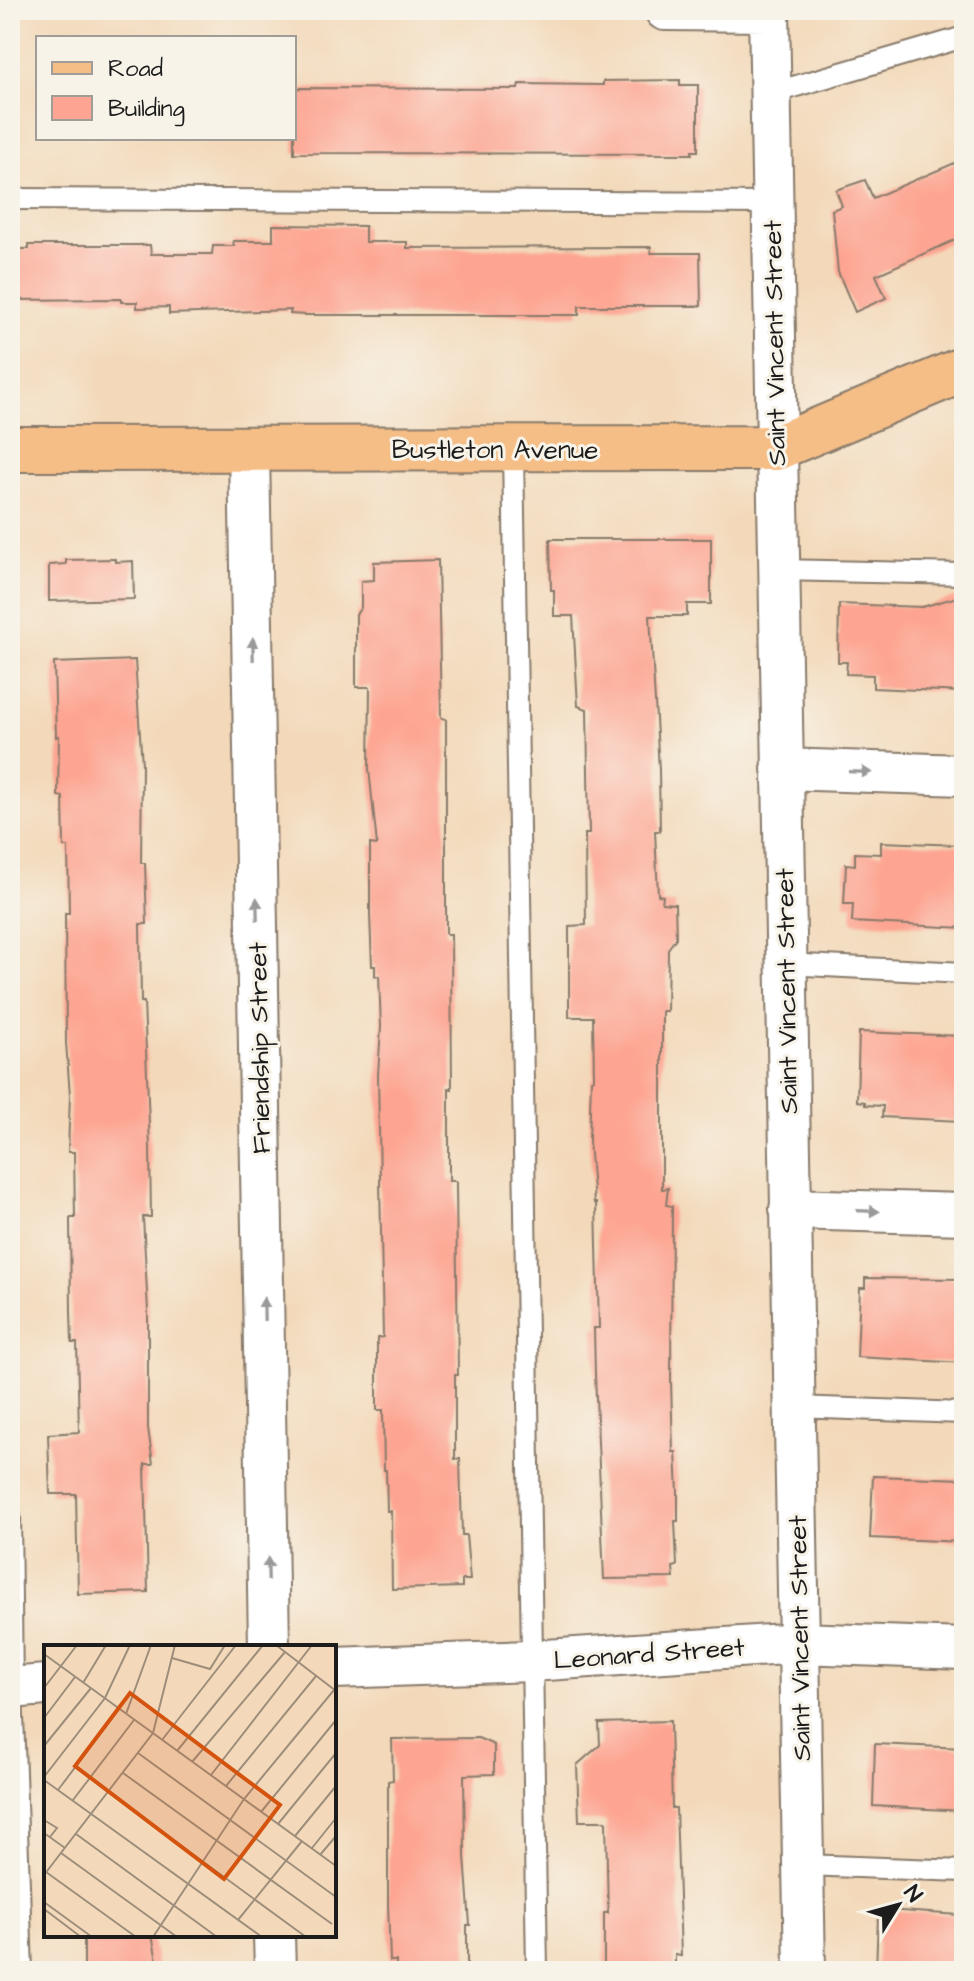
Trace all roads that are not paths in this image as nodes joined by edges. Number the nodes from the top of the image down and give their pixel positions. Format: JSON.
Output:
{"nodes":[{"id":1,"x":665,"y":10,"type":"edge"},
{"id":2,"x":769,"y":10,"type":"edge"},
{"id":3,"x":964,"y":37,"type":"edge"},
{"id":4,"x":769,"y":94,"type":"junction"},
{"id":5,"x":10,"y":199,"type":"edge"},
{"id":6,"x":771,"y":203,"type":"junction"},
{"id":7,"x":964,"y":369,"type":"edge"},
{"id":8,"x":249,"y":448,"type":"junction"},
{"id":9,"x":776,"y":448,"type":"junction"},
{"id":10,"x":10,"y":449,"type":"edge"},
{"id":11,"x":513,"y":450,"type":"junction"},
{"id":12,"x":778,"y":570,"type":"junction"},
{"id":13,"x":964,"y":574,"type":"edge"},
{"id":14,"x":782,"y":769,"type":"junction"},
{"id":15,"x":964,"y":775,"type":"edge"},
{"id":16,"x":785,"y":964,"type":"junction"},
{"id":17,"x":964,"y":973,"type":"edge"},
{"id":18,"x":790,"y":1209,"type":"junction"},
{"id":19,"x":964,"y":1214,"type":"edge"},
{"id":20,"x":794,"y":1407,"type":"junction"},
{"id":21,"x":964,"y":1413,"type":"edge"},
{"id":22,"x":10,"y":1515,"type":"edge"},
{"id":23,"x":800,"y":1643,"type":"junction"},
{"id":24,"x":269,"y":1645,"type":"edge"},
{"id":25,"x":964,"y":1649,"type":"edge"},
{"id":26,"x":531,"y":1661,"type":"junction"},
{"id":27,"x":336,"y":1668,"type":"edge"},
{"id":28,"x":23,"y":1687,"type":"edge"},
{"id":29,"x":804,"y":1865,"type":"junction"},
{"id":30,"x":964,"y":1871,"type":"edge"},
{"id":31,"x":274,"y":1937,"type":"edge"},
{"id":32,"x":22,"y":1971,"type":"edge"},
{"id":33,"x":275,"y":1971,"type":"edge"},
{"id":34,"x":537,"y":1971,"type":"edge"},
{"id":35,"x":805,"y":1971,"type":"edge"}],
"edges":[{"from":1,"to":2,"type":"street"},
{"from":2,"to":4,"type":"street","name":"Saint Vincent Street"},
{"from":3,"to":4,"type":"lane"},
{"from":4,"to":6,"type":"street","name":"Saint Vincent Street"},
{"from":5,"to":6,"type":"lane"},
{"from":6,"to":9,"type":"street","name":"Saint Vincent Street"},
{"from":7,"to":9,"type":"main road","name":"Bustleton Avenue"},
{"from":8,"to":10,"type":"main road","name":"Bustleton Avenue"},
{"from":8,"to":11,"type":"main road","name":"Bustleton Avenue"},
{"from":24,"to":8,"type":"street","name":"Friendship Street","one_way":true},
{"from":9,"to":11,"type":"main road","name":"Bustleton Avenue"},
{"from":9,"to":12,"type":"street","name":"Saint Vincent Street"},
{"from":11,"to":26,"type":"lane"},
{"from":12,"to":13,"type":"lane"},
{"from":12,"to":14,"type":"street","name":"Saint Vincent Street"},
{"from":14,"to":15,"type":"street","one_way":true},
{"from":14,"to":16,"type":"street","name":"Saint Vincent Street"},
{"from":16,"to":17,"type":"lane"},
{"from":16,"to":18,"type":"street","name":"Saint Vincent Street"},
{"from":18,"to":19,"type":"street","one_way":true},
{"from":18,"to":20,"type":"street","name":"Saint Vincent Street"},
{"from":20,"to":21,"type":"lane"},
{"from":20,"to":23,"type":"street","name":"Saint Vincent Street"},
{"from":22,"to":28,"type":"lane"},
{"from":23,"to":25,"type":"street","name":"Leonard Street"},
{"from":23,"to":26,"type":"street","name":"Leonard Street"},
{"from":23,"to":29,"type":"street","name":"Saint Vincent Street"},
{"from":26,"to":27,"type":"street","name":"Leonard Street"},
{"from":26,"to":34,"type":"lane"},
{"from":28,"to":32,"type":"lane"},
{"from":29,"to":30,"type":"lane"},
{"from":29,"to":35,"type":"street","name":"Saint Vincent Street"},
{"from":31,"to":33,"type":"street"}]}
